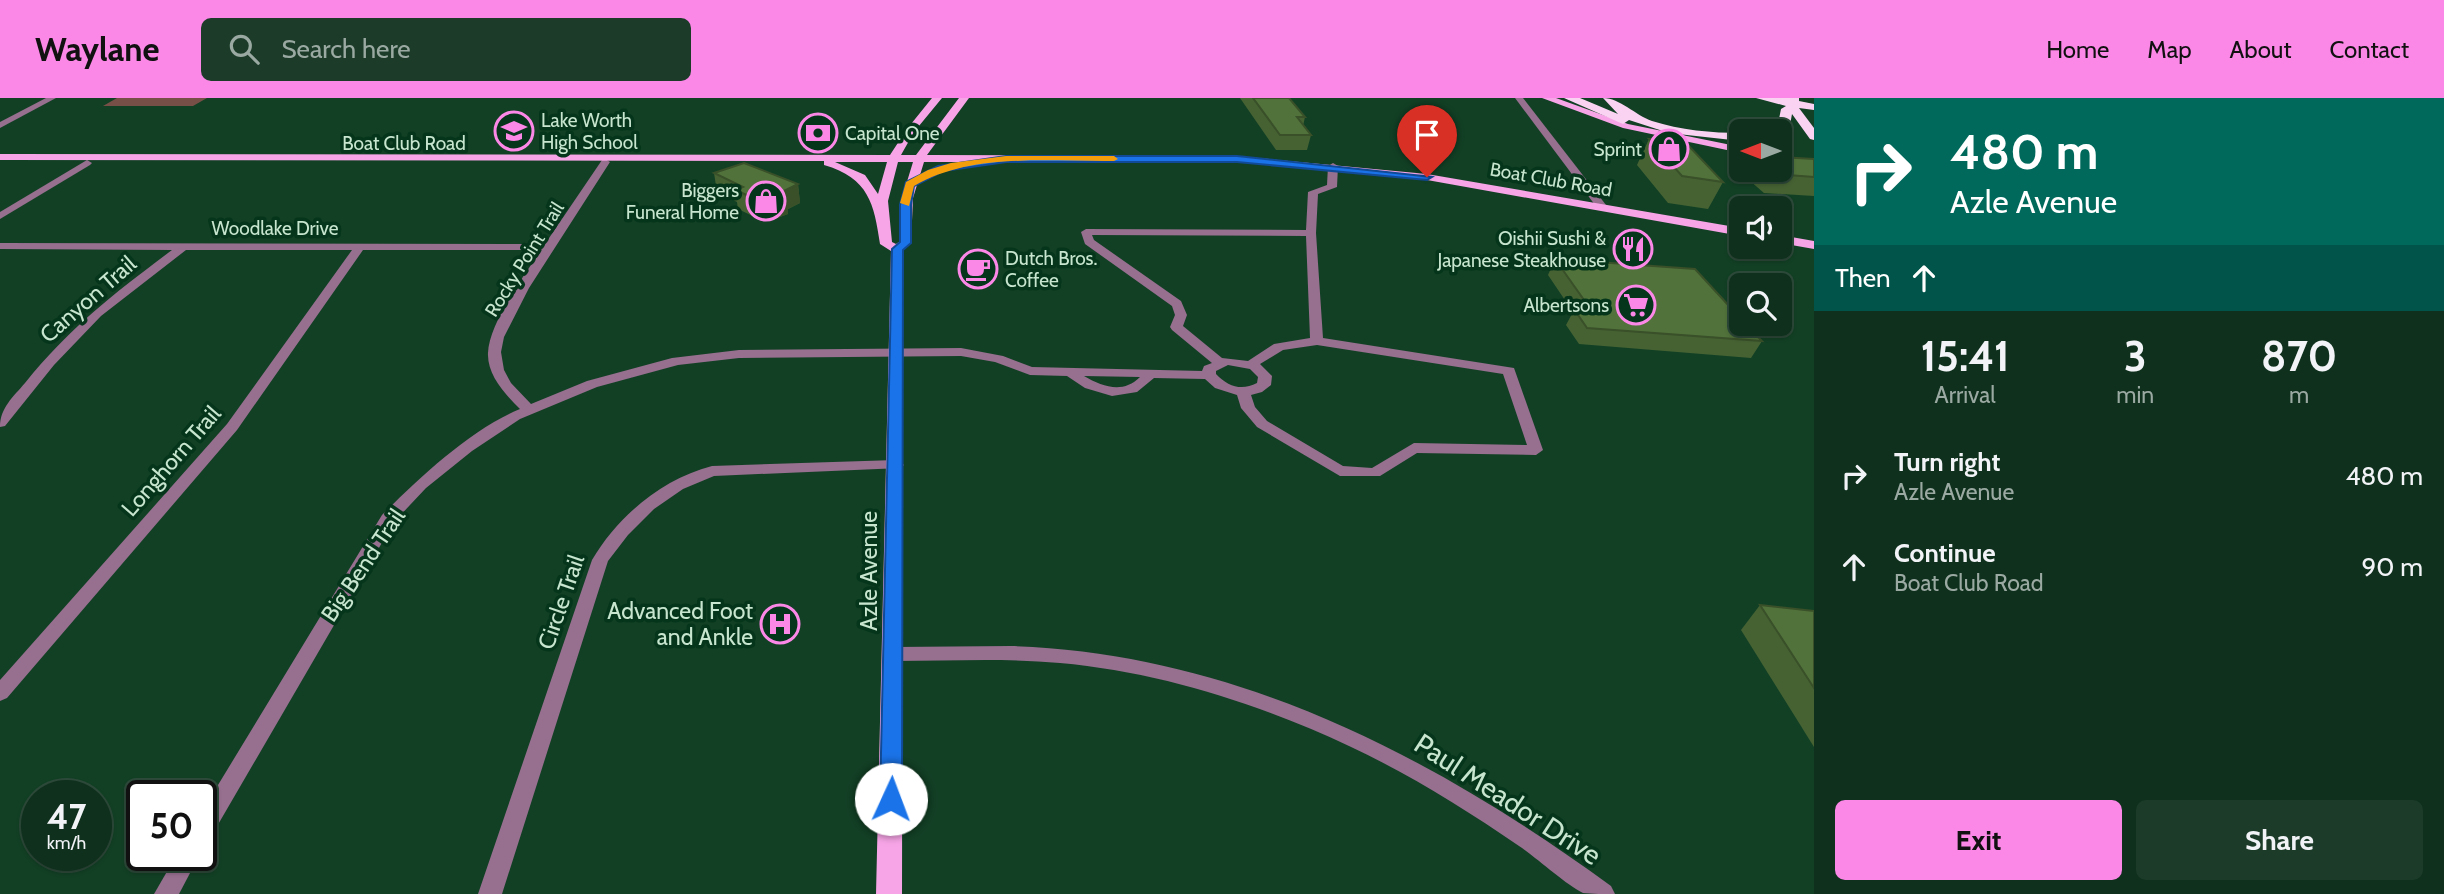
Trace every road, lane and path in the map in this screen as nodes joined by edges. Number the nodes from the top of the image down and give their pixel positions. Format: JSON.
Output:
{"nodes":[{"id":1,"x":52,"y":98,"type":"edge"},
{"id":2,"x":937,"y":98,"type":"edge"},
{"id":3,"x":964,"y":98,"type":"edge"},
{"id":4,"x":1519,"y":98,"type":"edge"},
{"id":5,"x":1547,"y":98,"type":"edge"},
{"id":6,"x":1570,"y":98,"type":"edge"},
{"id":7,"x":1609,"y":98,"type":"edge"},
{"id":8,"x":1762,"y":98,"type":"edge"},
{"id":9,"x":1793,"y":103,"type":"edge"},
{"id":10,"x":1814,"y":107,"type":"edge"},
{"id":11,"x":1785,"y":119,"type":"edge"},
{"id":12,"x":0,"y":125,"type":"edge"},
{"id":13,"x":937,"y":131,"type":"junction"},
{"id":14,"x":909,"y":133,"type":"junction"},
{"id":15,"x":1729,"y":136,"type":"edge"},
{"id":16,"x":1814,"y":136,"type":"edge"},
{"id":17,"x":1683,"y":139,"type":"junction"},
{"id":18,"x":887,"y":143,"type":"dead end"},
{"id":19,"x":876,"y":148,"type":"dead end"},
{"id":20,"x":1729,"y":148,"type":"edge"},
{"id":21,"x":0,"y":157,"type":"edge"},
{"id":22,"x":1006,"y":159,"type":"junction"},
{"id":23,"x":825,"y":160,"type":"junction"},
{"id":24,"x":893,"y":160,"type":"junction"},
{"id":25,"x":917,"y":160,"type":"junction"},
{"id":26,"x":605,"y":162,"type":"junction"},
{"id":27,"x":0,"y":163,"type":"edge"},
{"id":28,"x":87,"y":163,"type":"junction"},
{"id":29,"x":1334,"y":166,"type":"junction"},
{"id":30,"x":909,"y":184,"type":"junction"},
{"id":31,"x":1602,"y":207,"type":"junction"},
{"id":32,"x":0,"y":216,"type":"edge"},
{"id":33,"x":881,"y":220,"type":"junction"},
{"id":34,"x":1729,"y":230,"type":"edge"},
{"id":35,"x":1311,"y":233,"type":"junction"},
{"id":36,"x":1792,"y":241,"type":"edge"},
{"id":37,"x":1814,"y":245,"type":"edge"},
{"id":38,"x":0,"y":246,"type":"edge"},
{"id":39,"x":184,"y":246,"type":"junction"},
{"id":40,"x":360,"y":246,"type":"junction"},
{"id":41,"x":551,"y":247,"type":"junction"},
{"id":42,"x":897,"y":249,"type":"junction"},
{"id":43,"x":1317,"y":341,"type":"junction"},
{"id":44,"x":897,"y":354,"type":"junction"},
{"id":45,"x":1219,"y":362,"type":"junction"},
{"id":46,"x":1250,"y":365,"type":"junction"},
{"id":47,"x":1149,"y":375,"type":"junction"},
{"id":48,"x":1209,"y":375,"type":"junction"},
{"id":49,"x":1075,"y":376,"type":"junction"},
{"id":50,"x":1243,"y":391,"type":"junction"},
{"id":51,"x":529,"y":410,"type":"junction"},
{"id":52,"x":0,"y":423,"type":"edge"},
{"id":53,"x":896,"y":465,"type":"junction"},
{"id":54,"x":895,"y":654,"type":"junction"},
{"id":55,"x":0,"y":693,"type":"edge"},
{"id":56,"x":217,"y":807,"type":"edge"},
{"id":57,"x":179,"y":871,"type":"edge"},
{"id":58,"x":166,"y":894,"type":"edge"},
{"id":59,"x":490,"y":894,"type":"edge"},
{"id":60,"x":889,"y":894,"type":"edge"},
{"id":61,"x":1603,"y":894,"type":"edge"}],
"edges":[{"from":1,"to":12,"type":"street"},
{"from":2,"to":14,"type":"main road"},
{"from":3,"to":13,"type":"main road","name":"Azle Avenue"},
{"from":4,"to":31,"type":"street"},
{"from":5,"to":17,"type":"main road"},
{"from":6,"to":17,"type":"highway"},
{"from":7,"to":15,"type":"highway"},
{"from":8,"to":10,"type":"highway"},
{"from":9,"to":11,"type":"highway"},
{"from":9,"to":16,"type":"highway"},
{"from":13,"to":22,"type":"main road"},
{"from":13,"to":25,"type":"main road","name":"Azle Avenue"},
{"from":14,"to":18,"type":"main road"},
{"from":14,"to":24,"type":"main road"},
{"from":17,"to":20,"type":"main road"},
{"from":19,"to":23,"type":"main road"},
{"from":21,"to":23,"type":"main road","name":"Boat Club Road"},
{"from":22,"to":25,"type":"main road","name":"Boat Club Road"},
{"from":22,"to":29,"type":"main road","name":"Boat Club Road"},
{"from":22,"to":30,"type":"main road"},
{"from":23,"to":24,"type":"main road","name":"Boat Club Road"},
{"from":23,"to":26,"type":"main road","name":"Boat Club Road"},
{"from":23,"to":33,"type":"main road"},
{"from":24,"to":25,"type":"main road","name":"Boat Club Road"},
{"from":24,"to":33,"type":"main road"},
{"from":25,"to":30,"type":"main road","name":"Azle Avenue"},
{"from":26,"to":28,"type":"main road","name":"Boat Club Road"},
{"from":26,"to":41,"type":"street","name":"Rocky Point Trail"},
{"from":27,"to":28,"type":"main road","name":"Boat Club Road"},
{"from":28,"to":32,"type":"street"},
{"from":29,"to":31,"type":"main road","name":"Boat Club Road"},
{"from":29,"to":35,"type":"street"},
{"from":30,"to":42,"type":"main road","name":"Azle Avenue"},
{"from":31,"to":34,"type":"main road","name":"Boat Club Road"},
{"from":33,"to":42,"type":"main road","name":"Azle Avenue"},
{"from":35,"to":43,"type":"street"},
{"from":35,"to":45,"type":"street"},
{"from":36,"to":37,"type":"main road"},
{"from":38,"to":39,"type":"street","name":"Woodlake Drive"},
{"from":39,"to":40,"type":"street","name":"Woodlake Drive"},
{"from":39,"to":52,"type":"street","name":"Canyon Trail"},
{"from":40,"to":41,"type":"street","name":"Woodlake Drive"},
{"from":40,"to":55,"type":"street","name":"Longhorn Trail"},
{"from":41,"to":51,"type":"street","name":"Rocky Point Trail"},
{"from":42,"to":44,"type":"main road","name":"Azle Avenue"},
{"from":43,"to":46,"type":"street"},
{"from":43,"to":50,"type":"street"},
{"from":44,"to":49,"type":"street","name":"Big Bend Trail"},
{"from":44,"to":51,"type":"street","name":"Big Bend Trail"},
{"from":44,"to":53,"type":"main road","name":"Azle Avenue"},
{"from":45,"to":46,"type":"street"},
{"from":45,"to":48,"type":"street"},
{"from":46,"to":50,"type":"street"},
{"from":47,"to":48,"type":"street","name":"Big Bend Trail"},
{"from":47,"to":49,"type":"street","name":"Big Bend Trail"},
{"from":47,"to":49,"type":"street"},
{"from":48,"to":50,"type":"street"},
{"from":51,"to":56,"type":"street","name":"Big Bend Trail"},
{"from":53,"to":54,"type":"main road","name":"Azle Avenue"},
{"from":53,"to":59,"type":"street","name":"Circle Trail"},
{"from":54,"to":60,"type":"main road","name":"Azle Avenue"},
{"from":54,"to":61,"type":"street","name":"Paul Meador Drive"},
{"from":57,"to":58,"type":"street"}]}
